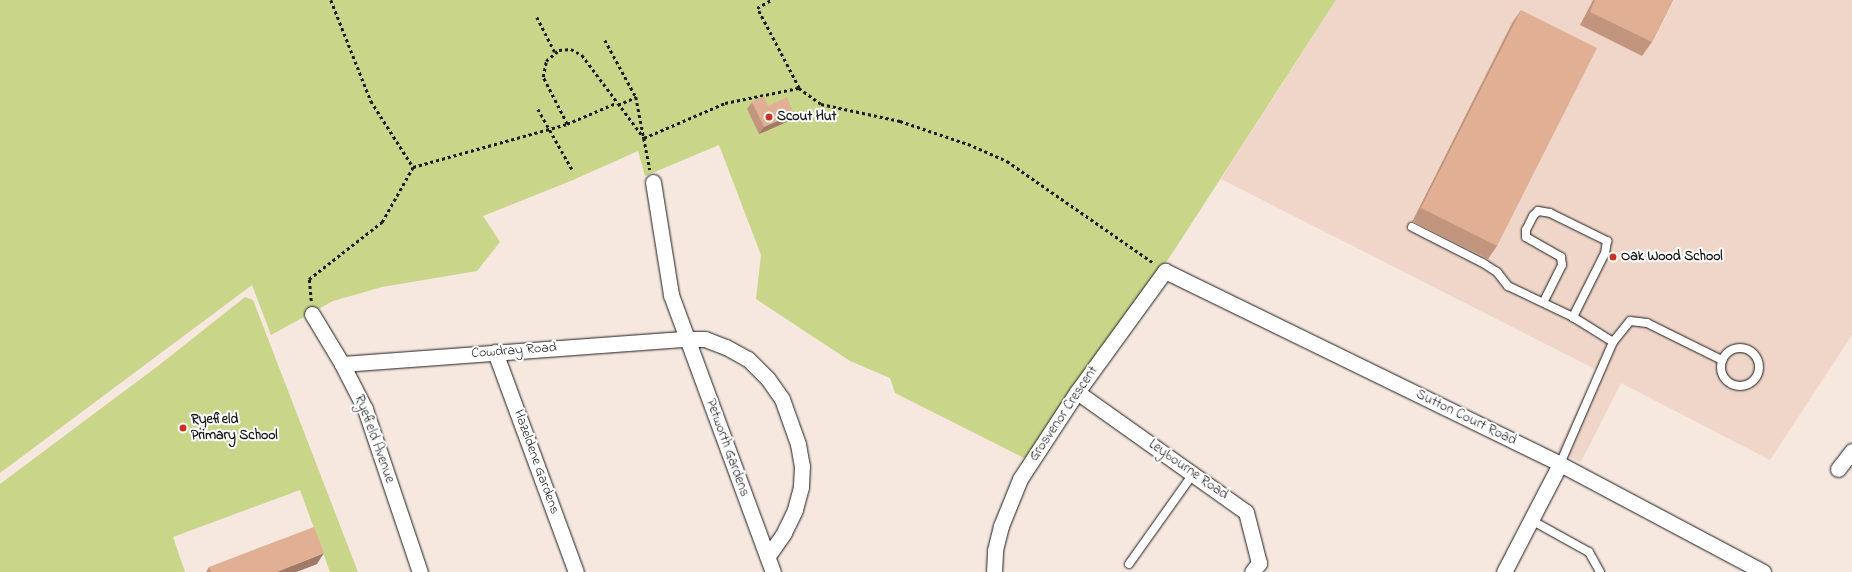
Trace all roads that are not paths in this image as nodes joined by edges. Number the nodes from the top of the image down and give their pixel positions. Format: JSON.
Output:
{"nodes":[{"id":1,"x":653,"y":182,"type":"road end"},
{"id":2,"x":1412,"y":227,"type":"dead end"},
{"id":3,"x":1165,"y":270,"type":"joint"},
{"id":4,"x":1544,"y":301,"type":"junction"},
{"id":5,"x":312,"y":314,"type":"road end"},
{"id":6,"x":1573,"y":317,"type":"junction"},
{"id":7,"x":686,"y":339,"type":"junction"},
{"id":8,"x":1613,"y":342,"type":"junction"},
{"id":9,"x":495,"y":352,"type":"junction"},
{"id":10,"x":1722,"y":360,"type":"junction"},
{"id":11,"x":342,"y":364,"type":"junction"},
{"id":12,"x":1078,"y":392,"type":"junction"},
{"id":13,"x":1852,"y":451,"type":"edge"},
{"id":14,"x":1560,"y":464,"type":"junction"},
{"id":15,"x":1838,"y":468,"type":"dead end"},
{"id":16,"x":1193,"y":474,"type":"junction"},
{"id":17,"x":1531,"y":520,"type":"junction"},
{"id":18,"x":767,"y":557,"type":"junction"},
{"id":19,"x":1129,"y":564,"type":"dead end"},
{"id":20,"x":1754,"y":570,"type":"edge"},
{"id":21,"x":420,"y":572,"type":"edge"},
{"id":22,"x":576,"y":572,"type":"edge"},
{"id":23,"x":773,"y":572,"type":"edge"},
{"id":24,"x":994,"y":572,"type":"edge"},
{"id":25,"x":1252,"y":572,"type":"edge"},
{"id":26,"x":1504,"y":572,"type":"edge"},
{"id":27,"x":1600,"y":572,"type":"edge"}],
"edges":[{"from":1,"to":7,"type":"street","name":"Petworth Gardens"},
{"from":2,"to":4,"type":"lane"},
{"from":3,"to":12,"type":"street","name":"Grosvenor Crescent"},
{"from":3,"to":14,"type":"street","name":"Sutton Court Road"},
{"from":4,"to":6,"type":"lane"},
{"from":4,"to":6,"type":"lane"},
{"from":5,"to":11,"type":"street","name":"Ryefield Avenue"},
{"from":6,"to":8,"type":"lane"},
{"from":7,"to":9,"type":"street","name":"Cowdray Road"},
{"from":7,"to":18,"type":"street","name":"Petworth Gardens"},
{"from":7,"to":18,"type":"street"},
{"from":8,"to":10,"type":"lane"},
{"from":8,"to":14,"type":"lane"},
{"from":9,"to":11,"type":"street","name":"Cowdray Road"},
{"from":9,"to":22,"type":"street","name":"Hazeldene Gardens"},
{"from":10,"to":10,"type":"lane"},
{"from":11,"to":21,"type":"street","name":"Ryefield Avenue"},
{"from":12,"to":16,"type":"street","name":"Leybourne Road"},
{"from":12,"to":24,"type":"street","name":"Grosvenor Crescent"},
{"from":13,"to":15,"type":"street"},
{"from":14,"to":17,"type":"street"},
{"from":14,"to":20,"type":"street","name":"Sutton Court Road"},
{"from":16,"to":19,"type":"lane"},
{"from":16,"to":25,"type":"street","name":"Leybourne Road"},
{"from":17,"to":26,"type":"street"},
{"from":17,"to":27,"type":"lane"},
{"from":18,"to":23,"type":"street","name":"Petworth Gardens"}]}
